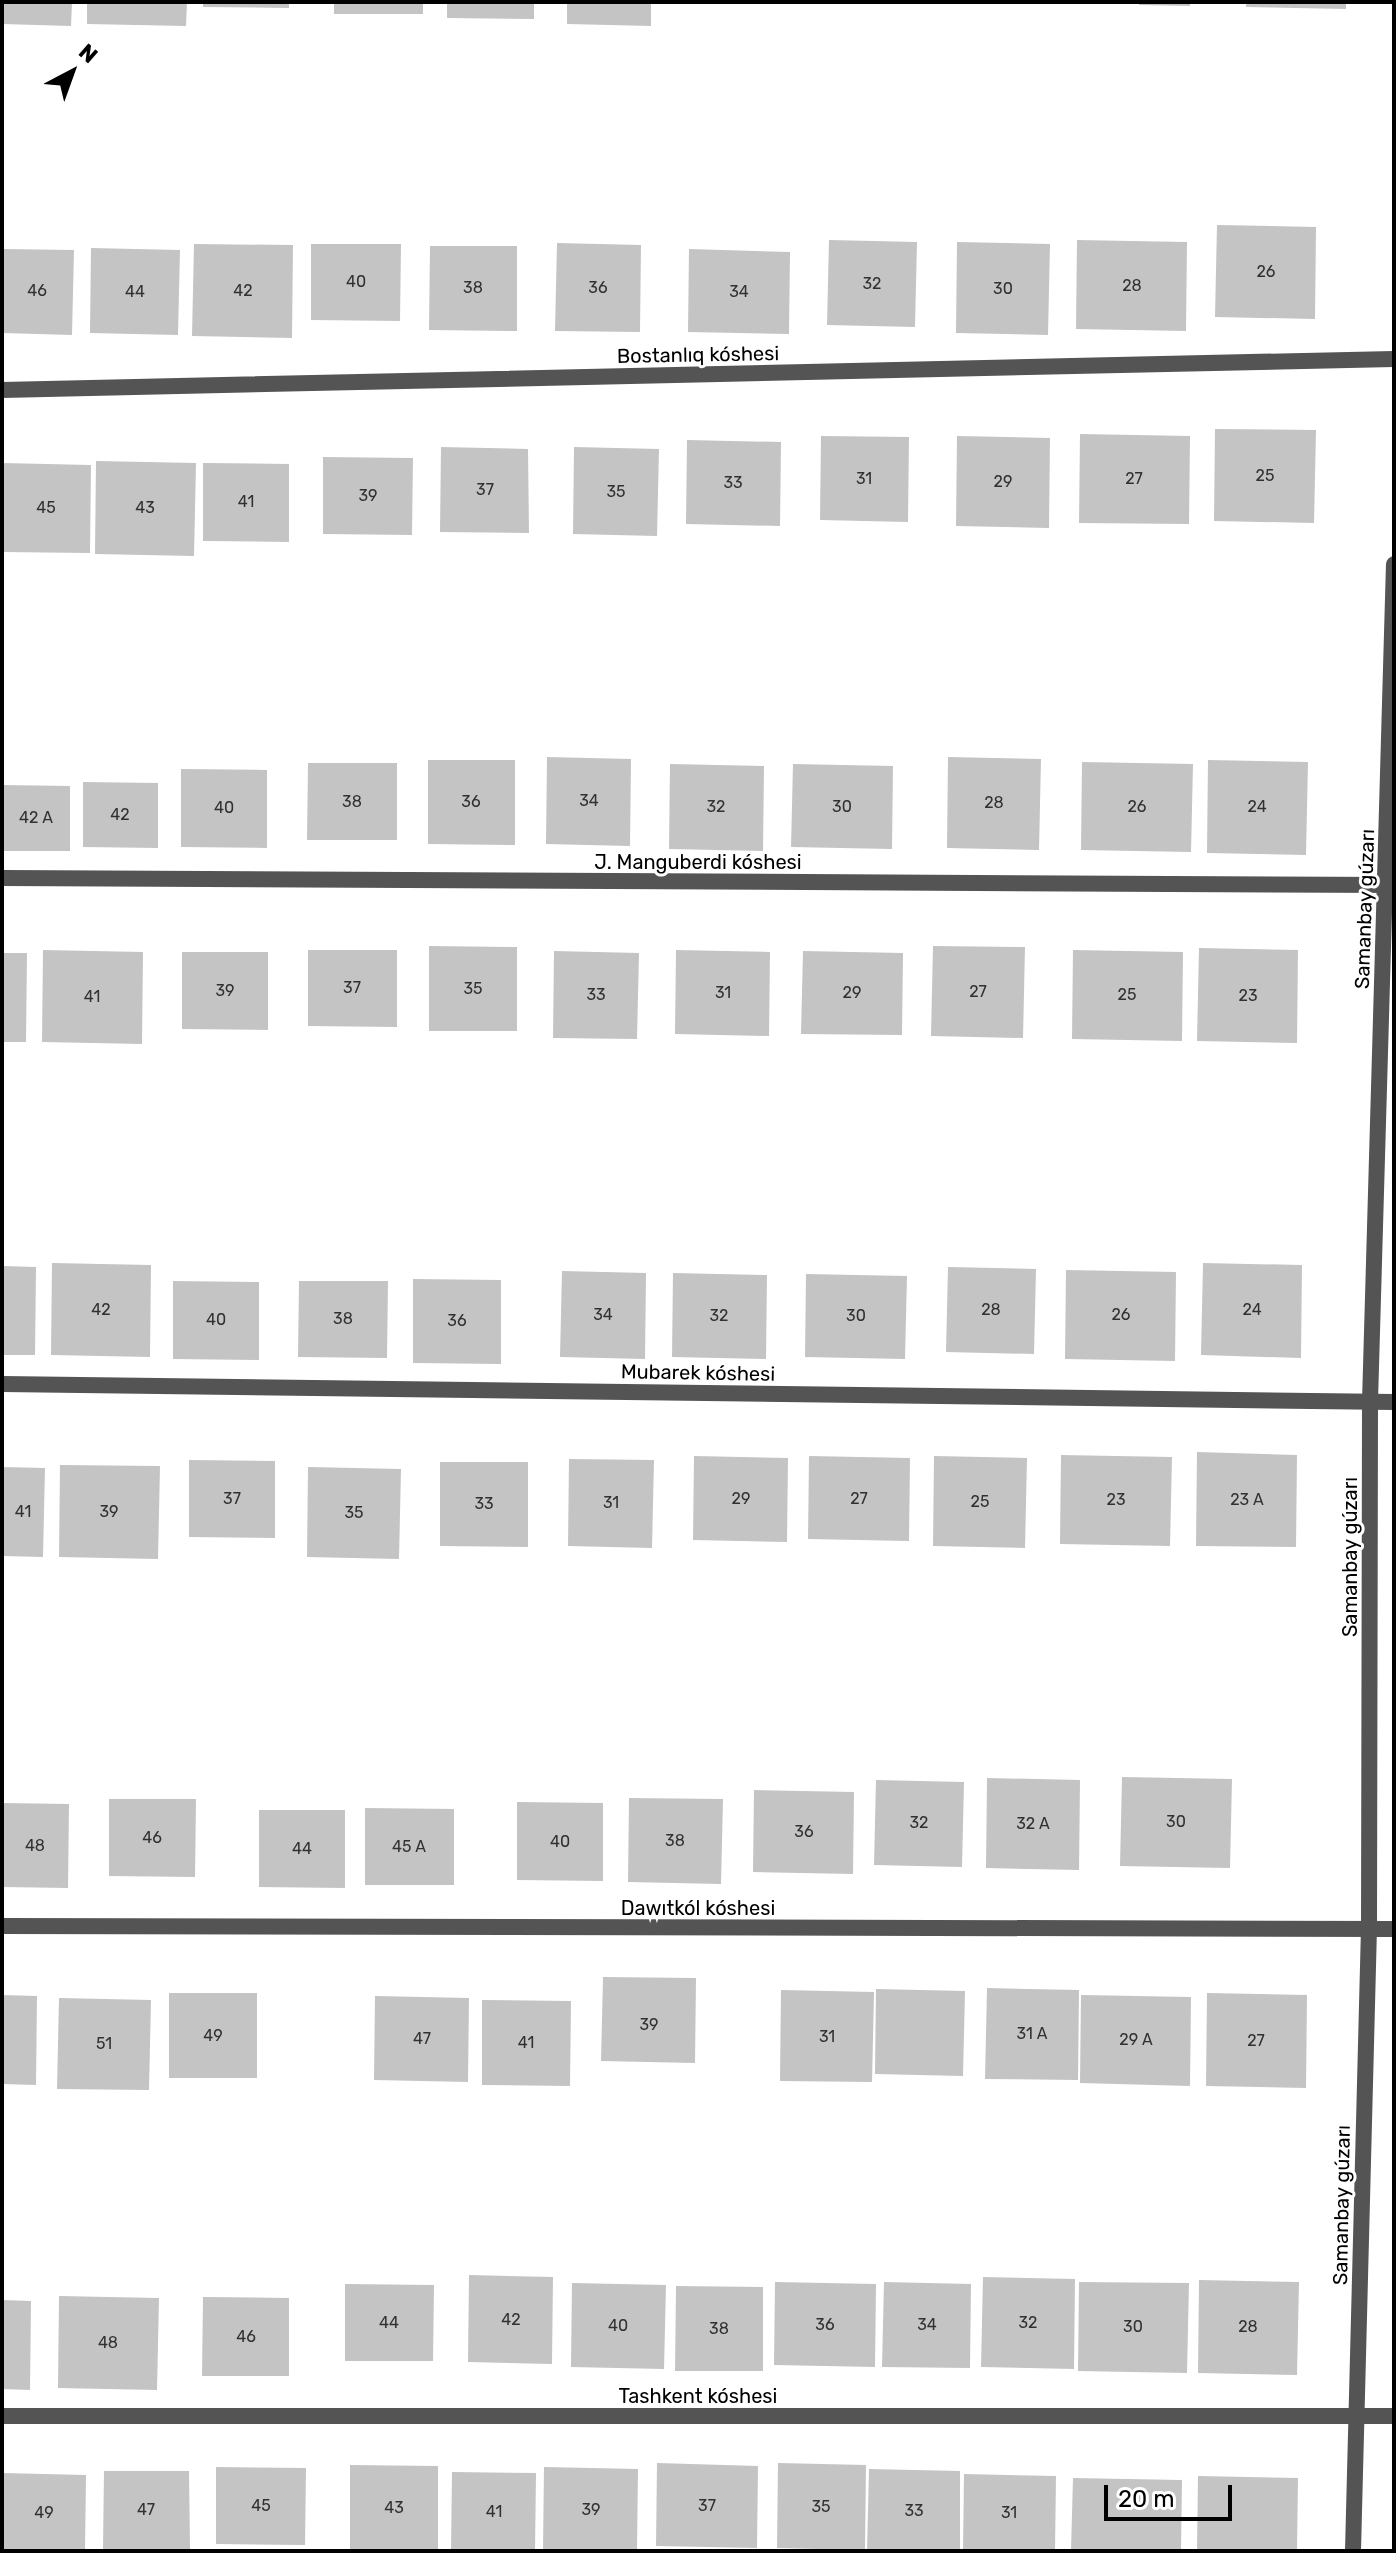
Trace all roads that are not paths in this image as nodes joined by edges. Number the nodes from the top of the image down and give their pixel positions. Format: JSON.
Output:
{"nodes":[{"id":1,"x":1394,"y":359,"type":"edge"},
{"id":2,"x":2,"y":390,"type":"edge"},
{"id":3,"x":1394,"y":564,"type":"edge"},
{"id":4,"x":2,"y":878,"type":"edge"},
{"id":5,"x":1390,"y":885,"type":"edge"},
{"id":6,"x":2,"y":1384,"type":"edge"},
{"id":7,"x":1370,"y":1402,"type":"junction"},
{"id":8,"x":1394,"y":1402,"type":"edge"},
{"id":9,"x":2,"y":1926,"type":"edge"},
{"id":10,"x":1369,"y":1929,"type":"junction"},
{"id":11,"x":1394,"y":1929,"type":"edge"},
{"id":12,"x":2,"y":2416,"type":"edge"},
{"id":13,"x":1357,"y":2416,"type":"junction"},
{"id":14,"x":1394,"y":2416,"type":"edge"},
{"id":15,"x":1353,"y":2551,"type":"edge"}],
"edges":[{"from":1,"to":2,"type":"street","name":"Bostanlıq kóshesi"},
{"from":3,"to":5,"type":"street","name":"Samanbay gúzarı"},
{"from":4,"to":5,"type":"street","name":"J. Manguberdi kóshesi"},
{"from":5,"to":7,"type":"street","name":"Samanbay gúzarı"},
{"from":6,"to":7,"type":"street","name":"Mubarek kóshesi"},
{"from":7,"to":8,"type":"street","name":"Mubarek kóshesi"},
{"from":7,"to":10,"type":"street","name":"Samanbay gúzarı"},
{"from":9,"to":10,"type":"street","name":"Dawıtkól kóshesi"},
{"from":10,"to":11,"type":"street","name":"Dawıtkól kóshesi"},
{"from":10,"to":13,"type":"street","name":"Samanbay gúzarı"},
{"from":12,"to":13,"type":"street","name":"Tashkent kóshesi"},
{"from":13,"to":14,"type":"street","name":"Tashkent kóshesi"},
{"from":13,"to":15,"type":"street","name":"Samanbay gúzarı"}]}
